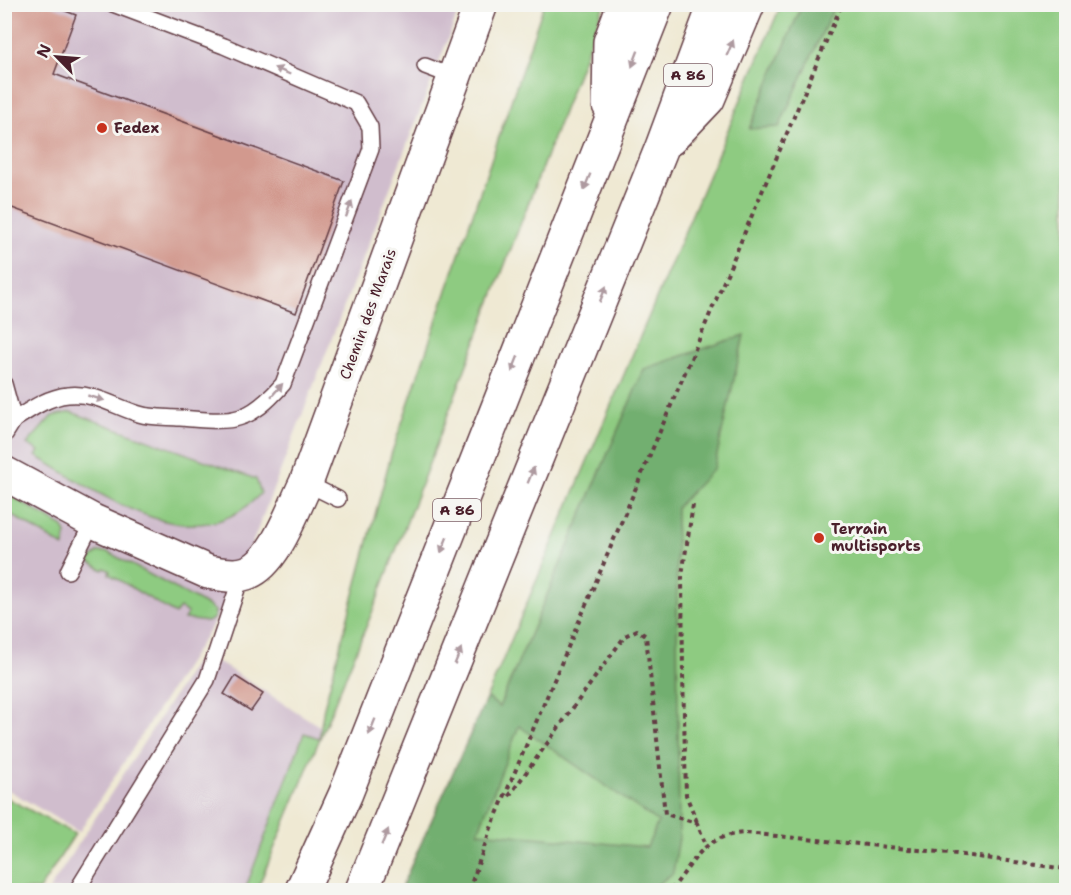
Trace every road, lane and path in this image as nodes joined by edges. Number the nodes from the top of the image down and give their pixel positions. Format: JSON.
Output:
{"nodes":[{"id":1,"x":113,"y":4,"type":"edge"},
{"id":2,"x":481,"y":4,"type":"edge"},
{"id":3,"x":624,"y":4,"type":"edge"},
{"id":4,"x":657,"y":4,"type":"edge"},
{"id":5,"x":715,"y":4,"type":"edge"},
{"id":6,"x":748,"y":4,"type":"edge"},
{"id":7,"x":842,"y":4,"type":"edge"},
{"id":8,"x":608,"y":128,"type":"junction"},
{"id":9,"x":662,"y":147,"type":"junction"},
{"id":10,"x":4,"y":384,"type":"edge"},
{"id":11,"x":14,"y":420,"type":"junction"},
{"id":12,"x":4,"y":436,"type":"edge"},
{"id":13,"x":4,"y":473,"type":"edge"},
{"id":14,"x":306,"y":483,"type":"junction"},
{"id":15,"x":338,"y":499,"type":"dead end"},
{"id":16,"x":693,"y":505,"type":"dead end"},
{"id":17,"x":93,"y":521,"type":"junction"},
{"id":18,"x":68,"y":571,"type":"dead end"},
{"id":19,"x":242,"y":574,"type":"junction"},
{"id":20,"x":504,"y":802,"type":"junction"},
{"id":21,"x":697,"y":823,"type":"junction"},
{"id":22,"x":706,"y":845,"type":"junction"},
{"id":23,"x":1066,"y":869,"type":"edge"},
{"id":24,"x":76,"y":891,"type":"edge"},
{"id":25,"x":302,"y":891,"type":"edge"},
{"id":26,"x":362,"y":891,"type":"edge"},
{"id":27,"x":468,"y":891,"type":"edge"},
{"id":28,"x":670,"y":891,"type":"edge"}],
"edges":[{"from":11,"to":1,"type":"lane","one_way":true},
{"from":2,"to":14,"type":"main road","name":"Chemin des Marais"},
{"from":3,"to":8,"type":"main road"},
{"from":4,"to":8,"type":"main road","number":"A 86","one_way":true},
{"from":5,"to":9,"type":"main road","number":"A 86"},
{"from":9,"to":6,"type":"main road","one_way":true},
{"from":7,"to":20,"type":"path"},
{"from":8,"to":25,"type":"main road","number":"A 86","one_way":true},
{"from":26,"to":9,"type":"main road","number":"A 86","one_way":true},
{"from":10,"to":11,"type":"lane"},
{"from":11,"to":12,"type":"lane"},
{"from":13,"to":17,"type":"main road"},
{"from":14,"to":15,"type":"lane"},
{"from":14,"to":19,"type":"main road","name":"Chemin des Marais"},
{"from":16,"to":21,"type":"path"},
{"from":17,"to":18,"type":"lane"},
{"from":17,"to":19,"type":"main road"},
{"from":19,"to":24,"type":"lane"},
{"from":20,"to":21,"type":"path"},
{"from":20,"to":27,"type":"path"},
{"from":21,"to":22,"type":"path"},
{"from":22,"to":23,"type":"path"},
{"from":22,"to":28,"type":"path"}]}
